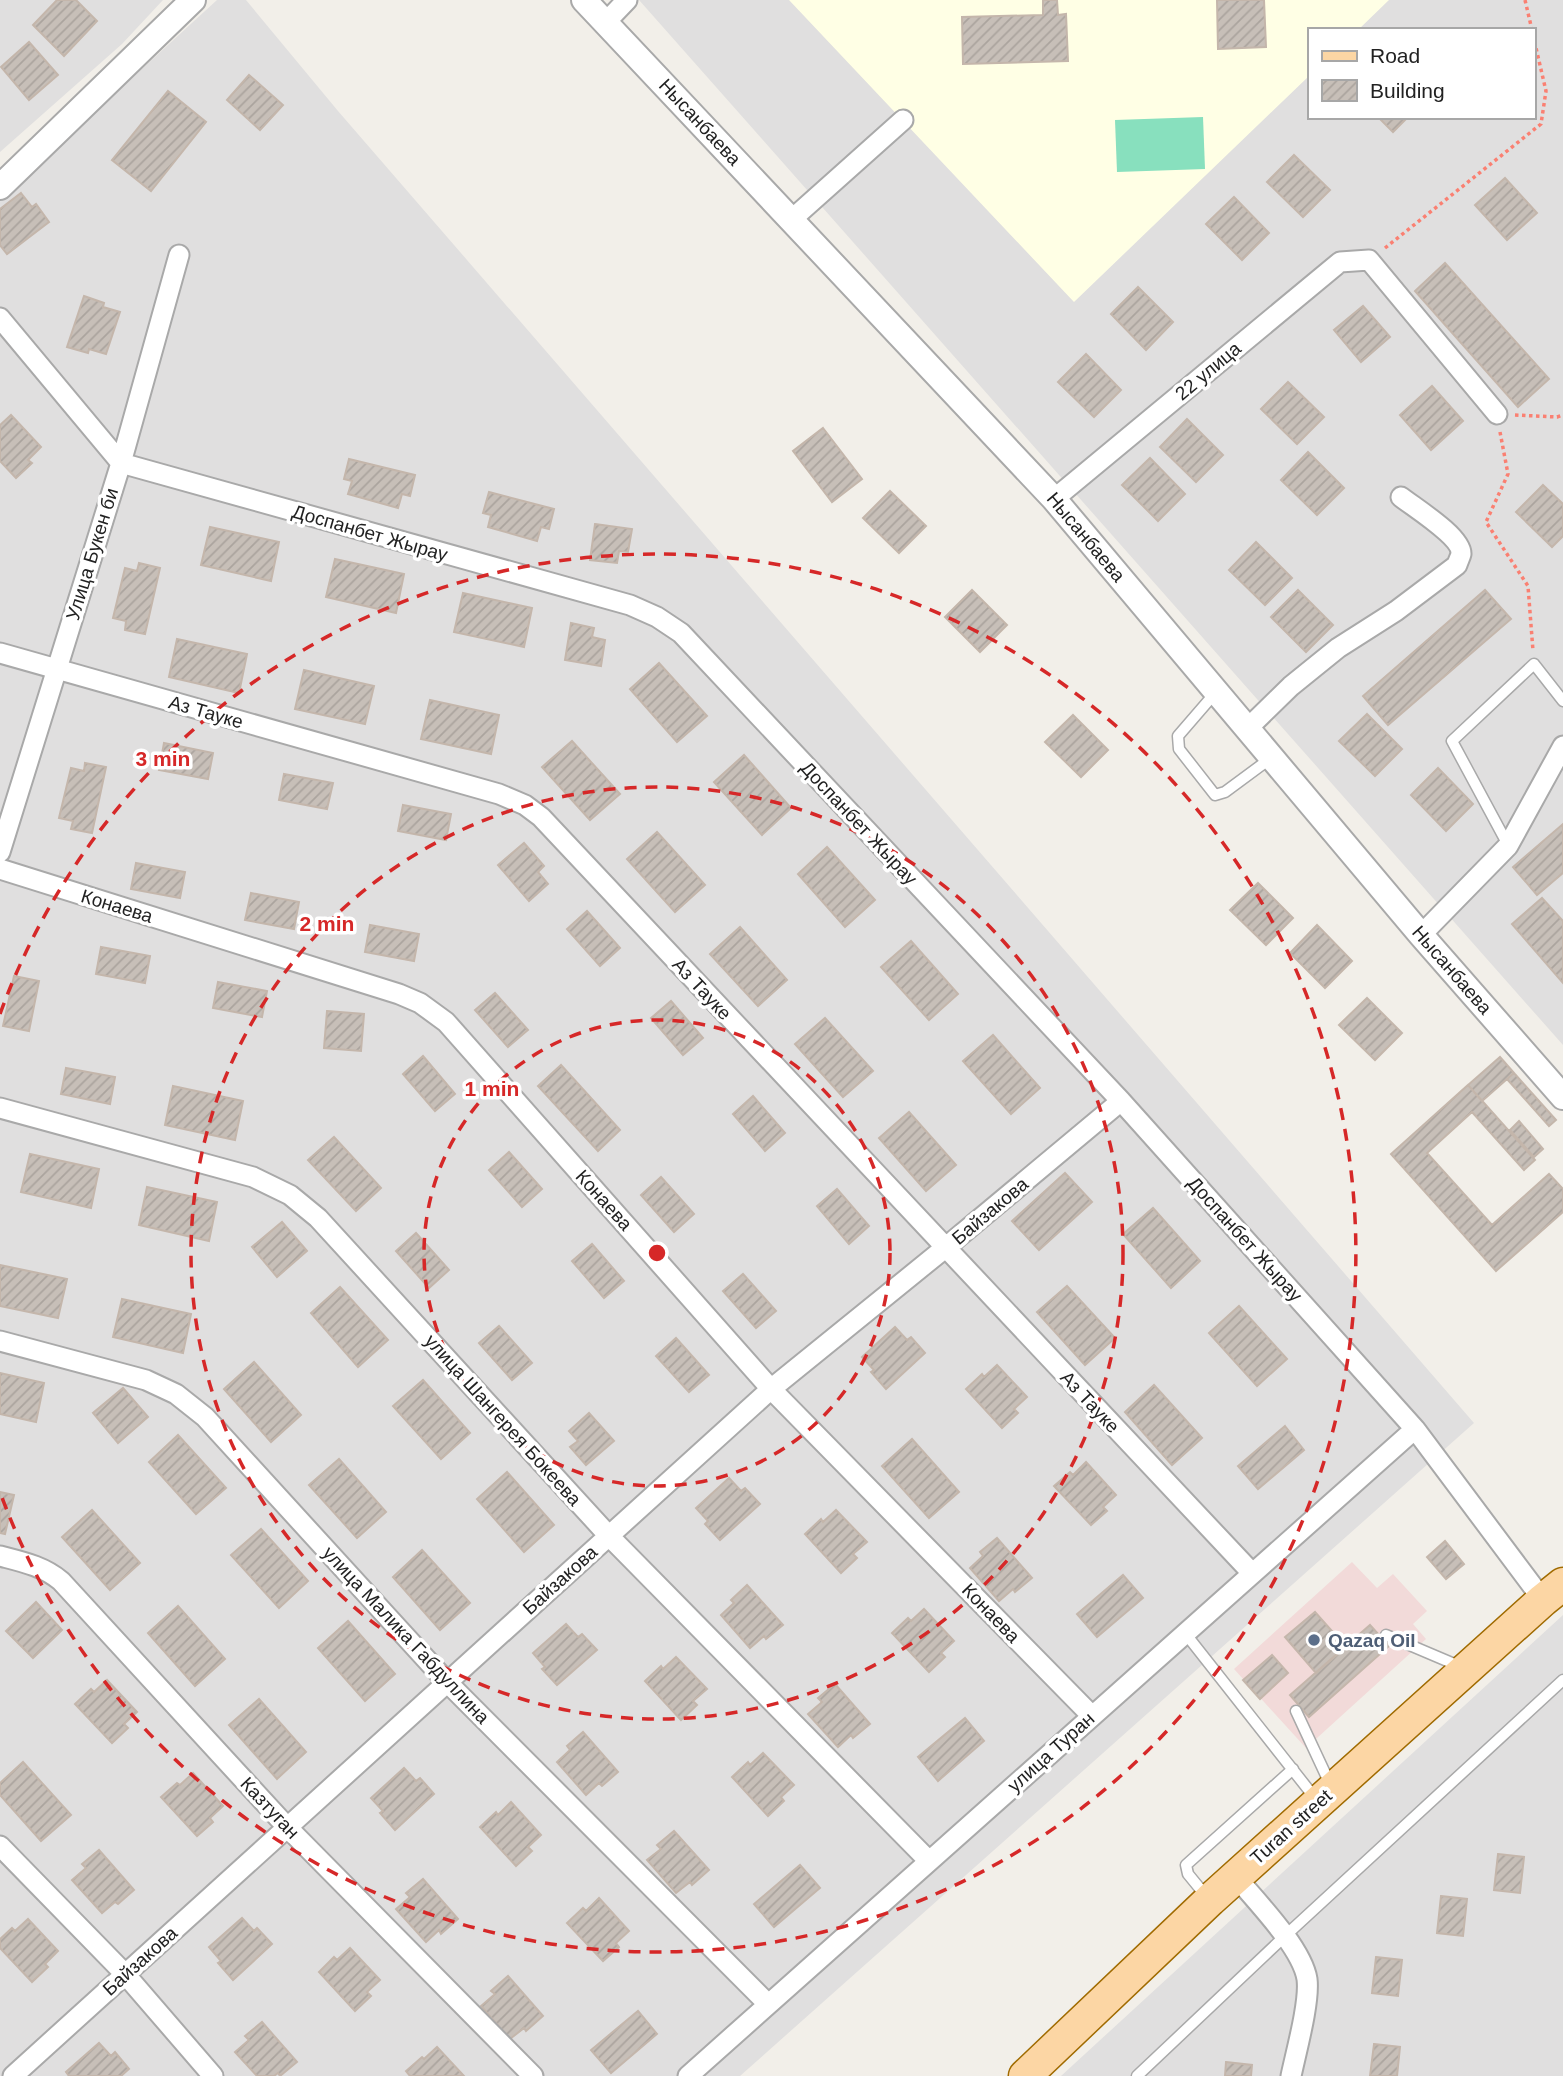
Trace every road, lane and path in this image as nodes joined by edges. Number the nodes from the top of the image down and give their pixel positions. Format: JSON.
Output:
{"nodes":[{"id":1,"x":193,"y":0,"type":"edge"},
{"id":2,"x":584,"y":0,"type":"edge"},
{"id":3,"x":626,"y":0,"type":"edge"},
{"id":4,"x":1525,"y":0,"type":"edge"},
{"id":5,"x":606,"y":23,"type":"junction"},
{"id":6,"x":1532,"y":28,"type":"edge"},
{"id":7,"x":1535,"y":44,"type":"edge"},
{"id":8,"x":903,"y":120,"type":"dead end"},
{"id":9,"x":0,"y":187,"type":"edge"},
{"id":10,"x":791,"y":220,"type":"junction"},
{"id":11,"x":179,"y":255,"type":"dead end"},
{"id":12,"x":1369,"y":260,"type":"junction"},
{"id":13,"x":0,"y":318,"type":"edge"},
{"id":14,"x":1497,"y":414,"type":"junction"},
{"id":15,"x":1563,"y":415,"type":"edge"},
{"id":16,"x":121,"y":463,"type":"junction"},
{"id":17,"x":1401,"y":498,"type":"dead end"},
{"id":18,"x":1054,"y":499,"type":"junction"},
{"id":19,"x":0,"y":653,"type":"edge"},
{"id":20,"x":1534,"y":663,"type":"junction"},
{"id":21,"x":56,"y":671,"type":"junction"},
{"id":22,"x":1216,"y":692,"type":"junction"},
{"id":23,"x":1563,"y":701,"type":"edge"},
{"id":24,"x":1247,"y":729,"type":"junction"},
{"id":25,"x":1563,"y":746,"type":"edge"},
{"id":26,"x":1272,"y":758,"type":"junction"},
{"id":27,"x":1508,"y":846,"type":"junction"},
{"id":28,"x":0,"y":852,"type":"edge"},
{"id":29,"x":0,"y":869,"type":"edge"},
{"id":30,"x":1421,"y":935,"type":"junction"},
{"id":31,"x":1563,"y":1097,"type":"edge"},
{"id":32,"x":1121,"y":1101,"type":"junction"},
{"id":33,"x":0,"y":1108,"type":"edge"},
{"id":34,"x":945,"y":1248,"type":"junction"},
{"id":35,"x":0,"y":1341,"type":"edge"},
{"id":36,"x":771,"y":1388,"type":"junction"},
{"id":37,"x":1415,"y":1429,"type":"junction"},
{"id":38,"x":609,"y":1536,"type":"junction"},
{"id":39,"x":0,"y":1556,"type":"edge"},
{"id":40,"x":1252,"y":1573,"type":"junction"},
{"id":41,"x":1553,"y":1592,"type":"edge"},
{"id":42,"x":1185,"y":1633,"type":"junction"},
{"id":43,"x":1385,"y":1634,"type":"dead end"},
{"id":44,"x":1466,"y":1670,"type":"junction"},
{"id":45,"x":1563,"y":1680,"type":"edge"},
{"id":46,"x":447,"y":1682,"type":"junction"},
{"id":47,"x":1296,"y":1711,"type":"dead end"},
{"id":48,"x":1092,"y":1716,"type":"junction"},
{"id":49,"x":1293,"y":1769,"type":"junction"},
{"id":50,"x":1326,"y":1796,"type":"junction"},
{"id":51,"x":287,"y":1827,"type":"junction"},
{"id":52,"x":0,"y":1846,"type":"edge"},
{"id":53,"x":929,"y":1861,"type":"junction"},
{"id":54,"x":1236,"y":1877,"type":"junction"},
{"id":55,"x":1210,"y":1900,"type":"junction"},
{"id":56,"x":1285,"y":1936,"type":"junction"},
{"id":57,"x":125,"y":1974,"type":"junction"},
{"id":58,"x":768,"y":2004,"type":"junction"},
{"id":59,"x":13,"y":2076,"type":"edge"},
{"id":60,"x":214,"y":2076,"type":"edge"},
{"id":61,"x":533,"y":2076,"type":"edge"},
{"id":62,"x":688,"y":2076,"type":"edge"},
{"id":63,"x":1025,"y":2076,"type":"edge"},
{"id":64,"x":1137,"y":2076,"type":"edge"},
{"id":65,"x":1292,"y":2076,"type":"edge"}],
"edges":[{"from":1,"to":9,"type":"street"},
{"from":2,"to":5,"type":"street","name":"Нысанбаева"},
{"from":3,"to":5,"type":"street"},
{"from":4,"to":6,"type":"path"},
{"from":5,"to":10,"type":"street","name":"Нысанбаева"},
{"from":7,"to":12,"type":"path"},
{"from":8,"to":10,"type":"street"},
{"from":10,"to":18,"type":"street","name":"Нысанбаева"},
{"from":11,"to":16,"type":"street","name":"Улица Букен би"},
{"from":12,"to":14,"type":"street"},
{"from":12,"to":18,"type":"street","name":"22 улица"},
{"from":13,"to":16,"type":"street"},
{"from":14,"to":15,"type":"path"},
{"from":14,"to":20,"type":"path"},
{"from":16,"to":21,"type":"street","name":"Улица Букен би"},
{"from":16,"to":32,"type":"street","name":"Доспанбет Жырау"},
{"from":17,"to":24,"type":"street"},
{"from":18,"to":22,"type":"street","name":"Нысанбаева"},
{"from":19,"to":21,"type":"street","name":"Аз Тауке"},
{"from":20,"to":23,"type":"lane"},
{"from":20,"to":27,"type":"lane"},
{"from":21,"to":28,"type":"street","name":"Улица Букен би"},
{"from":21,"to":34,"type":"street","name":"Аз Тауке"},
{"from":22,"to":24,"type":"street","name":"Нысанбаева"},
{"from":22,"to":26,"type":"lane"},
{"from":24,"to":26,"type":"street","name":"Нысанбаева"},
{"from":25,"to":27,"type":"street"},
{"from":26,"to":30,"type":"street","name":"Нысанбаева"},
{"from":27,"to":30,"type":"street"},
{"from":29,"to":36,"type":"street","name":"Конаева"},
{"from":30,"to":31,"type":"street","name":"Нысанбаева"},
{"from":32,"to":34,"type":"street","name":"Байзакова"},
{"from":32,"to":37,"type":"street","name":"Доспанбет Жырау"},
{"from":33,"to":38,"type":"street","name":"улица Шангерея Бокеева"},
{"from":34,"to":36,"type":"street","name":"Байзакова"},
{"from":34,"to":40,"type":"street","name":"Аз Тауке"},
{"from":35,"to":46,"type":"street","name":"улица Малика Габдуллина"},
{"from":36,"to":38,"type":"street","name":"Байзакова"},
{"from":36,"to":48,"type":"street","name":"Конаева"},
{"from":37,"to":40,"type":"street","name":"улица Туран"},
{"from":37,"to":41,"type":"street","name":"Доспанбет Жырау"},
{"from":38,"to":46,"type":"street","name":"Байзакова"},
{"from":38,"to":53,"type":"street","name":"улица Шангерея Бокеева"},
{"from":39,"to":51,"type":"street","name":"Казтуган"},
{"from":40,"to":42,"type":"street","name":"улица Туран"},
{"from":41,"to":44,"type":"main road","name":"Turan street"},
{"from":42,"to":48,"type":"street","name":"улица Туран"},
{"from":42,"to":49,"type":"lane"},
{"from":43,"to":44,"type":"lane"},
{"from":44,"to":50,"type":"main road","name":"Turan street"},
{"from":45,"to":56,"type":"lane"},
{"from":46,"to":51,"type":"street","name":"Байзакова"},
{"from":46,"to":58,"type":"street","name":"улица Малика Габдуллина"},
{"from":47,"to":50,"type":"lane"},
{"from":48,"to":53,"type":"street","name":"улица Туран"},
{"from":49,"to":50,"type":"lane"},
{"from":49,"to":55,"type":"lane"},
{"from":50,"to":54,"type":"main road","name":"Turan street"},
{"from":51,"to":57,"type":"street","name":"Байзакова"},
{"from":51,"to":61,"type":"street","name":"Казтуган"},
{"from":52,"to":57,"type":"street"},
{"from":53,"to":58,"type":"street","name":"улица Туран"},
{"from":54,"to":55,"type":"main road","name":"Turan street"},
{"from":54,"to":56,"type":"street"},
{"from":55,"to":63,"type":"main road","name":"Turan street"},
{"from":56,"to":64,"type":"lane"},
{"from":56,"to":65,"type":"street"},
{"from":57,"to":59,"type":"street","name":"Байзакова"},
{"from":57,"to":60,"type":"street"},
{"from":58,"to":62,"type":"street","name":"улица Туран"}]}
